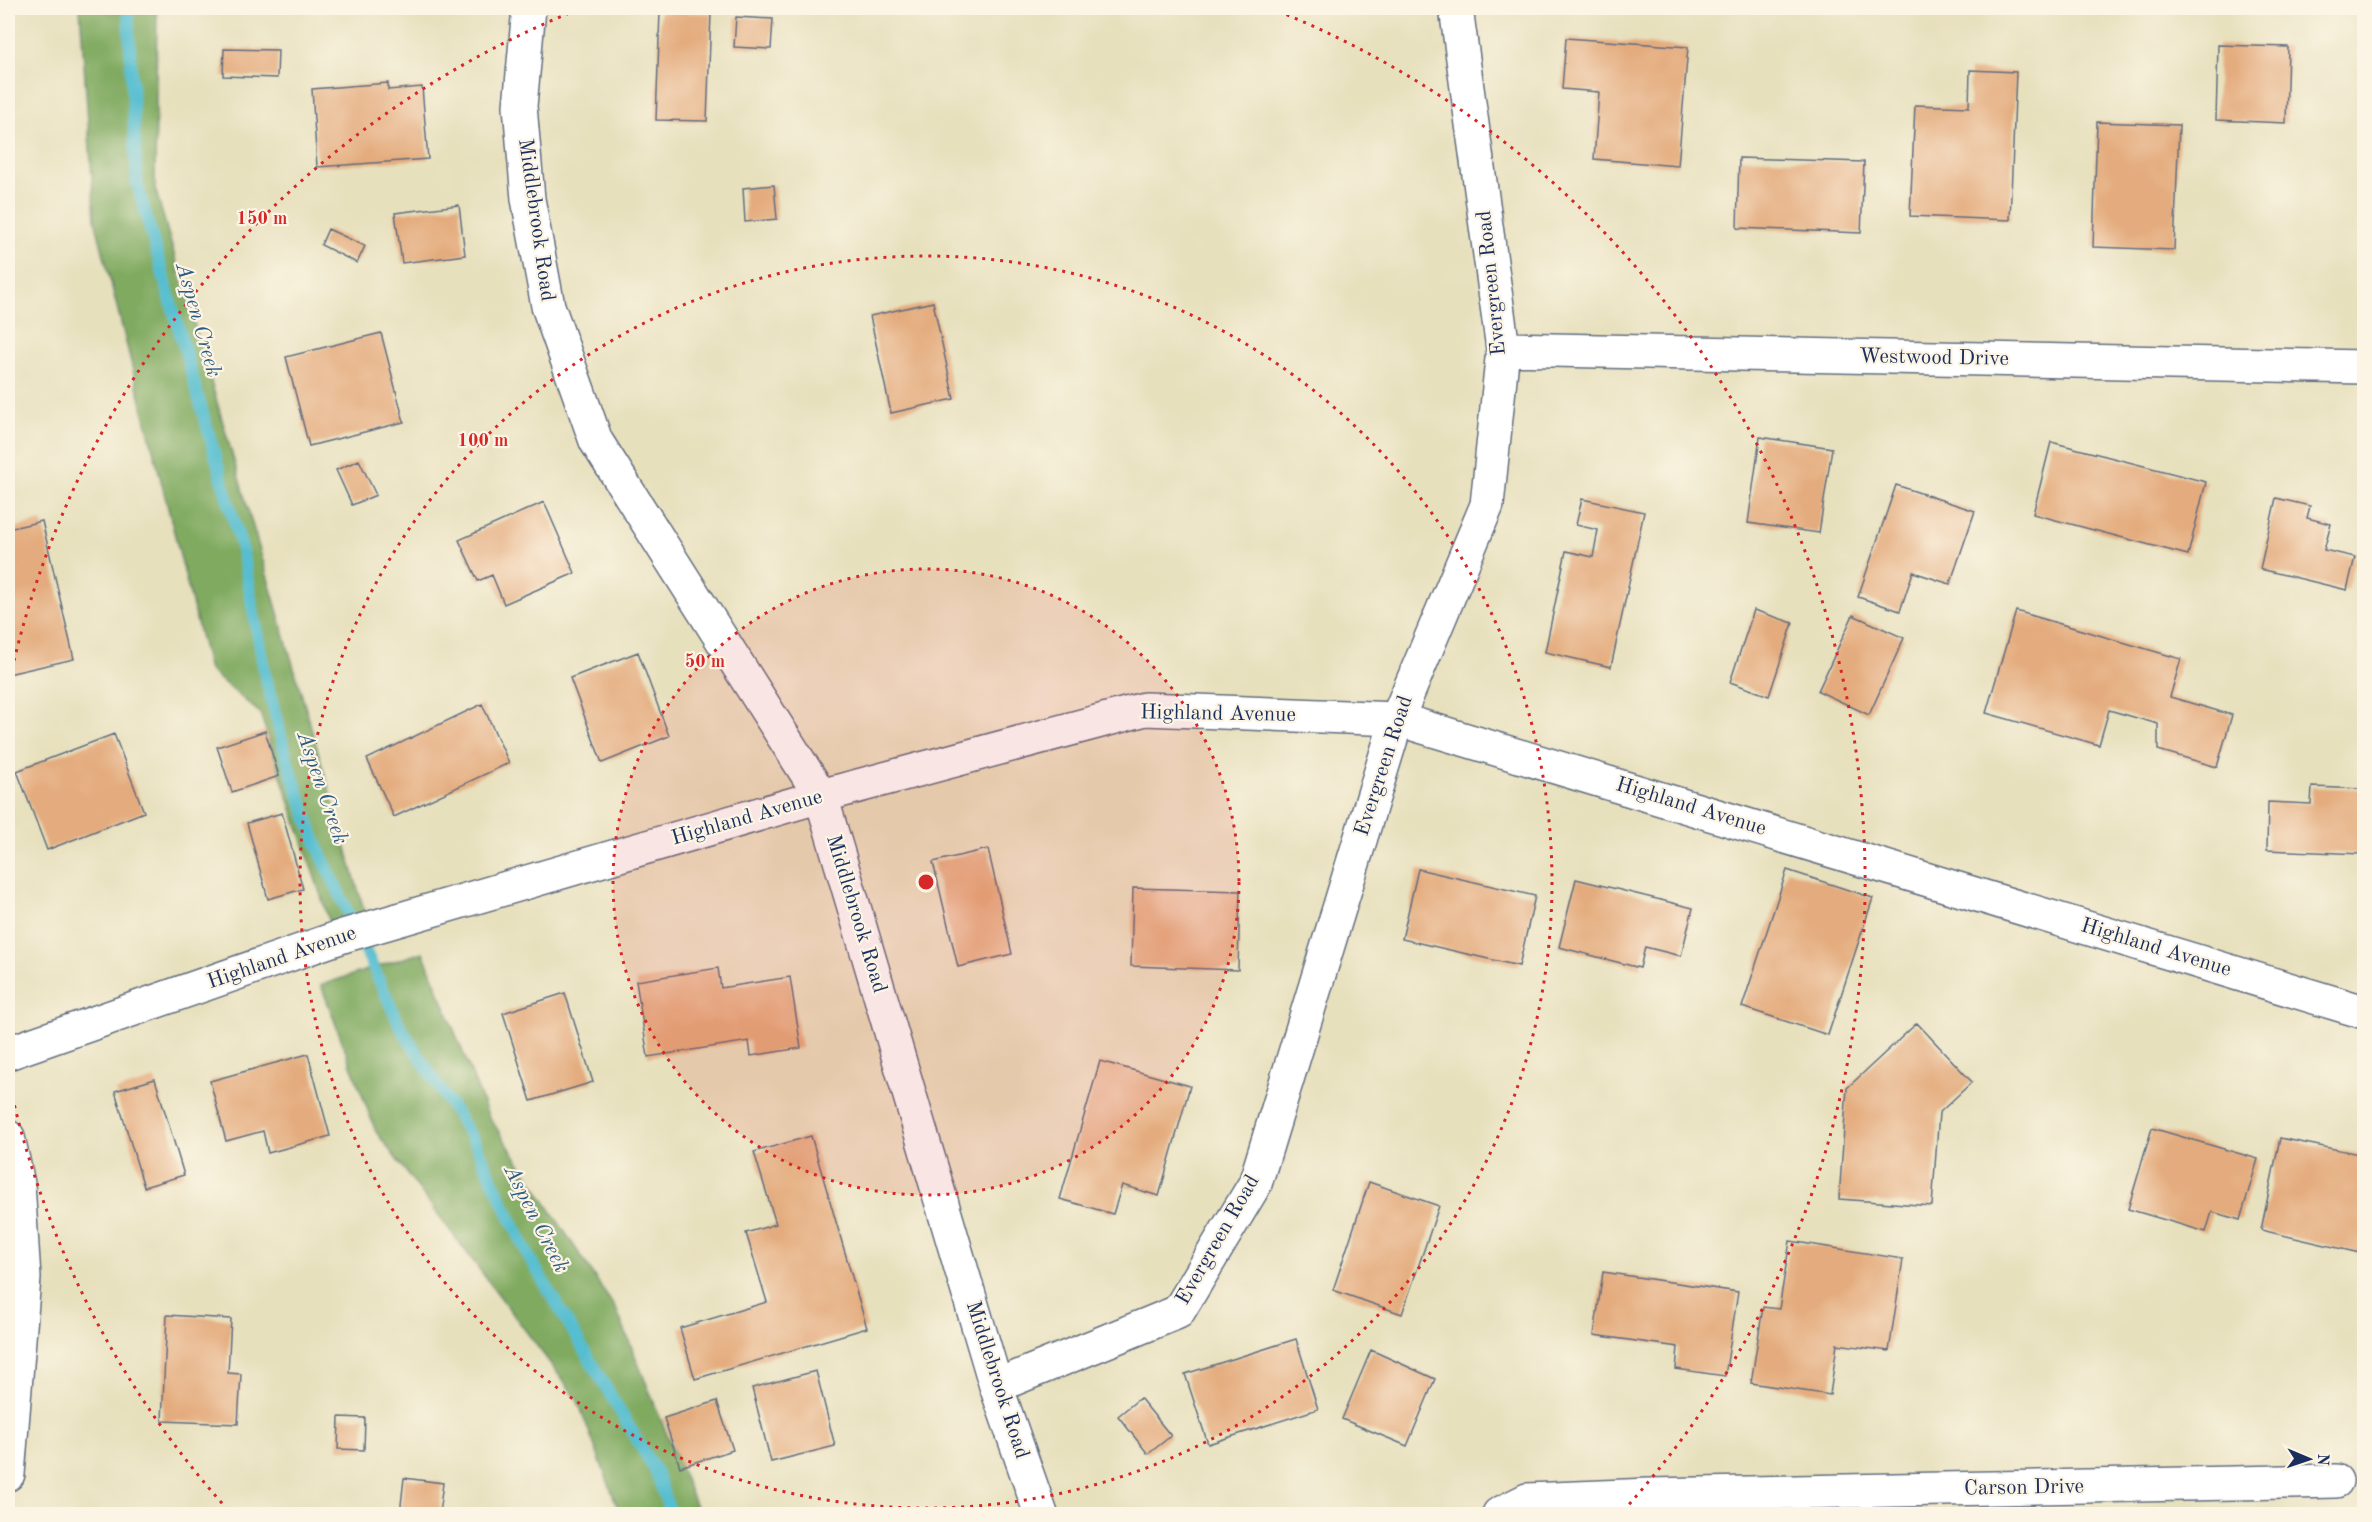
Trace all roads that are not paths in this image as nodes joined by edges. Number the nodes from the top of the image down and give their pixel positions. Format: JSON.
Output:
{"nodes":[{"id":1,"x":529,"y":8,"type":"edge"},
{"id":2,"x":1456,"y":8,"type":"edge"},
{"id":3,"x":1503,"y":349,"type":"junction"},
{"id":4,"x":2364,"y":367,"type":"edge"},
{"id":5,"x":1397,"y":718,"type":"junction"},
{"id":6,"x":821,"y":796,"type":"junction"},
{"id":7,"x":2364,"y":1012,"type":"edge"},
{"id":8,"x":8,"y":1053,"type":"edge"},
{"id":9,"x":8,"y":1137,"type":"edge"},
{"id":10,"x":996,"y":1386,"type":"junction"},
{"id":11,"x":8,"y":1474,"type":"edge"},
{"id":12,"x":2336,"y":1481,"type":"dead end"},
{"id":13,"x":1649,"y":1505,"type":"edge"},
{"id":14,"x":1041,"y":1515,"type":"edge"},
{"id":15,"x":1499,"y":1515,"type":"edge"}],
"edges":[{"from":1,"to":6,"type":"street","name":"Middlebrook Road"},
{"from":2,"to":3,"type":"street","name":"Evergreen Road"},
{"from":3,"to":4,"type":"street","name":"Westwood Drive"},
{"from":3,"to":5,"type":"street","name":"Evergreen Road"},
{"from":5,"to":6,"type":"street","name":"Highland Avenue"},
{"from":5,"to":7,"type":"street","name":"Highland Avenue"},
{"from":5,"to":10,"type":"street","name":"Evergreen Road"},
{"from":6,"to":8,"type":"street","name":"Highland Avenue"},
{"from":6,"to":10,"type":"street","name":"Middlebrook Road"},
{"from":9,"to":11,"type":"street"},
{"from":10,"to":14,"type":"street","name":"Middlebrook Road"},
{"from":12,"to":13,"type":"street","name":"Carson Drive"},
{"from":13,"to":15,"type":"street","name":"Carson Drive"}]}
